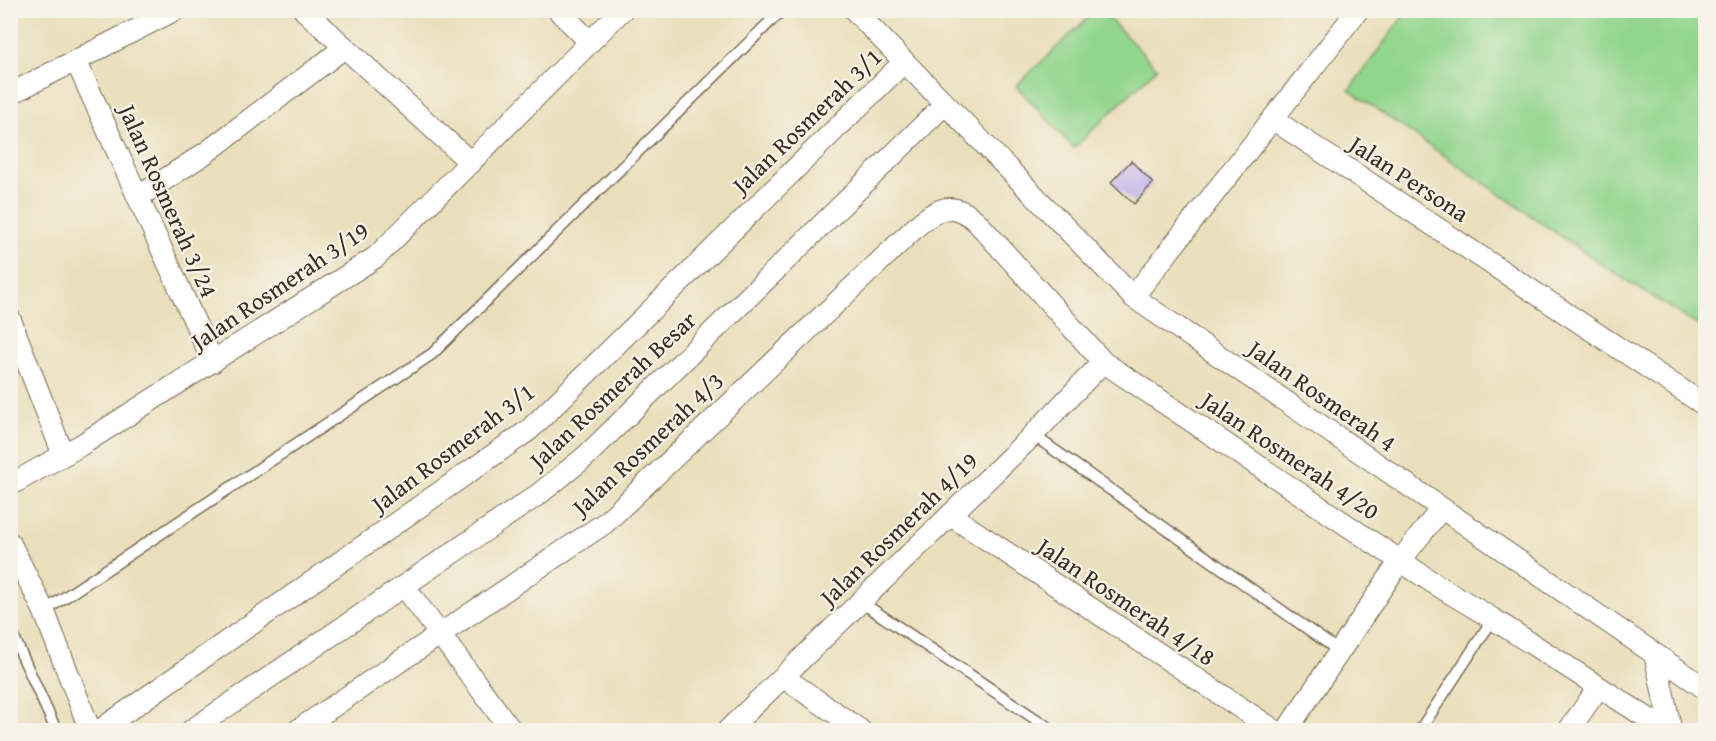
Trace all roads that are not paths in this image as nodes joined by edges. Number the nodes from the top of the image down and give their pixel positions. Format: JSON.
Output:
{"nodes":[{"id":1,"x":175,"y":10,"type":"edge"},
{"id":2,"x":304,"y":10,"type":"edge"},
{"id":3,"x":558,"y":10,"type":"edge"},
{"id":4,"x":622,"y":10,"type":"edge"},
{"id":5,"x":782,"y":10,"type":"edge"},
{"id":6,"x":854,"y":10,"type":"edge"},
{"id":7,"x":1358,"y":10,"type":"edge"},
{"id":8,"x":590,"y":42,"type":"junction"},
{"id":9,"x":344,"y":48,"type":"junction"},
{"id":10,"x":76,"y":61,"type":"junction"},
{"id":11,"x":904,"y":62,"type":"junction"},
{"id":12,"x":10,"y":94,"type":"edge"},
{"id":13,"x":944,"y":105,"type":"junction"},
{"id":14,"x":1274,"y":120,"type":"junction"},
{"id":15,"x":471,"y":163,"type":"junction"},
{"id":16,"x":138,"y":197,"type":"junction"},
{"id":17,"x":918,"y":225,"type":"joint"},
{"id":18,"x":1133,"y":297,"type":"junction"},
{"id":19,"x":10,"y":319,"type":"edge"},
{"id":20,"x":213,"y":362,"type":"junction"},
{"id":21,"x":1103,"y":362,"type":"junction"},
{"id":22,"x":1706,"y":406,"type":"edge"},
{"id":23,"x":1033,"y":435,"type":"junction"},
{"id":24,"x":63,"y":454,"type":"junction"},
{"id":25,"x":10,"y":485,"type":"edge"},
{"id":26,"x":1441,"y":509,"type":"junction"},
{"id":27,"x":950,"y":515,"type":"junction"},
{"id":28,"x":10,"y":543,"type":"edge"},
{"id":29,"x":1400,"y":561,"type":"junction"},
{"id":30,"x":404,"y":586,"type":"junction"},
{"id":31,"x":861,"y":602,"type":"junction"},
{"id":32,"x":44,"y":611,"type":"junction"},
{"id":33,"x":1493,"y":618,"type":"junction"},
{"id":34,"x":10,"y":629,"type":"edge"},
{"id":35,"x":439,"y":636,"type":"junction"},
{"id":36,"x":1339,"y":651,"type":"junction"},
{"id":37,"x":1655,"y":656,"type":"junction"},
{"id":38,"x":783,"y":676,"type":"junction"},
{"id":39,"x":1598,"y":687,"type":"junction"},
{"id":40,"x":1706,"y":690,"type":"edge"},
{"id":41,"x":87,"y":728,"type":"edge"},
{"id":42,"x":56,"y":730,"type":"edge"},
{"id":43,"x":192,"y":730,"type":"edge"},
{"id":44,"x":298,"y":730,"type":"edge"},
{"id":45,"x":511,"y":730,"type":"edge"},
{"id":46,"x":728,"y":730,"type":"edge"},
{"id":47,"x":860,"y":730,"type":"edge"},
{"id":48,"x":1052,"y":730,"type":"edge"},
{"id":49,"x":1274,"y":730,"type":"edge"},
{"id":50,"x":1287,"y":730,"type":"edge"},
{"id":51,"x":1420,"y":730,"type":"edge"},
{"id":52,"x":1569,"y":730,"type":"edge"},
{"id":53,"x":1666,"y":730,"type":"edge"},
{"id":54,"x":1671,"y":730,"type":"edge"}],
"edges":[{"from":1,"to":10,"type":"street"},
{"from":2,"to":9,"type":"street"},
{"from":3,"to":8,"type":"street"},
{"from":4,"to":8,"type":"street","name":"Jalan Rosmerah 3/19"},
{"from":5,"to":32,"type":"lane"},
{"from":6,"to":11,"type":"street","name":"Jalan Rosmerah 4"},
{"from":7,"to":14,"type":"street"},
{"from":8,"to":15,"type":"street","name":"Jalan Rosmerah 3/19"},
{"from":9,"to":15,"type":"street"},
{"from":9,"to":16,"type":"street"},
{"from":10,"to":12,"type":"street"},
{"from":10,"to":16,"type":"street","name":"Jalan Rosmerah 3/24"},
{"from":11,"to":13,"type":"street","name":"Jalan Rosmerah 4"},
{"from":11,"to":41,"type":"street","name":"Jalan Rosmerah 3/1"},
{"from":13,"to":18,"type":"street","name":"Jalan Rosmerah 4"},
{"from":13,"to":30,"type":"street","name":"Jalan Rosmerah Besar"},
{"from":14,"to":18,"type":"street"},
{"from":14,"to":22,"type":"street","name":"Jalan Persona"},
{"from":15,"to":20,"type":"street","name":"Jalan Rosmerah 3/19"},
{"from":16,"to":20,"type":"street","name":"Jalan Rosmerah 3/24"},
{"from":17,"to":21,"type":"street","name":"Jalan Rosmerah 4/20"},
{"from":17,"to":35,"type":"street","name":"Jalan Rosmerah 4/3"},
{"from":18,"to":26,"type":"street","name":"Jalan Rosmerah 4"},
{"from":19,"to":24,"type":"street"},
{"from":20,"to":24,"type":"street","name":"Jalan Rosmerah 3/19"},
{"from":21,"to":23,"type":"street","name":"Jalan Rosmerah 4/19"},
{"from":21,"to":29,"type":"street","name":"Jalan Rosmerah 4/20"},
{"from":23,"to":27,"type":"street","name":"Jalan Rosmerah 4/19"},
{"from":23,"to":36,"type":"lane"},
{"from":24,"to":25,"type":"street","name":"Jalan Rosmerah 3/19"},
{"from":26,"to":29,"type":"street"},
{"from":26,"to":37,"type":"street","name":"Jalan Rosmerah 4"},
{"from":27,"to":31,"type":"street","name":"Jalan Rosmerah 4/19"},
{"from":27,"to":49,"type":"street","name":"Jalan Rosmerah 4/18"},
{"from":28,"to":32,"type":"street"},
{"from":29,"to":33,"type":"street","name":"Jalan Rosmerah 4/20"},
{"from":29,"to":36,"type":"street"},
{"from":30,"to":35,"type":"street"},
{"from":30,"to":43,"type":"street","name":"Jalan Rosmerah Besar"},
{"from":31,"to":38,"type":"street","name":"Jalan Rosmerah 4/19"},
{"from":31,"to":48,"type":"lane"},
{"from":32,"to":41,"type":"street"},
{"from":33,"to":39,"type":"street","name":"Jalan Rosmerah 4/20"},
{"from":33,"to":51,"type":"lane"},
{"from":34,"to":42,"type":"lane"},
{"from":35,"to":44,"type":"street","name":"Jalan Rosmerah 4/3"},
{"from":35,"to":45,"type":"street"},
{"from":36,"to":50,"type":"street"},
{"from":37,"to":40,"type":"street","name":"Jalan Rosmerah 4"},
{"from":37,"to":54,"type":"street"},
{"from":38,"to":46,"type":"street","name":"Jalan Rosmerah 4/19"},
{"from":38,"to":47,"type":"street"},
{"from":39,"to":52,"type":"street"},
{"from":39,"to":53,"type":"street","name":"Jalan Rosmerah 4/20"}]}
